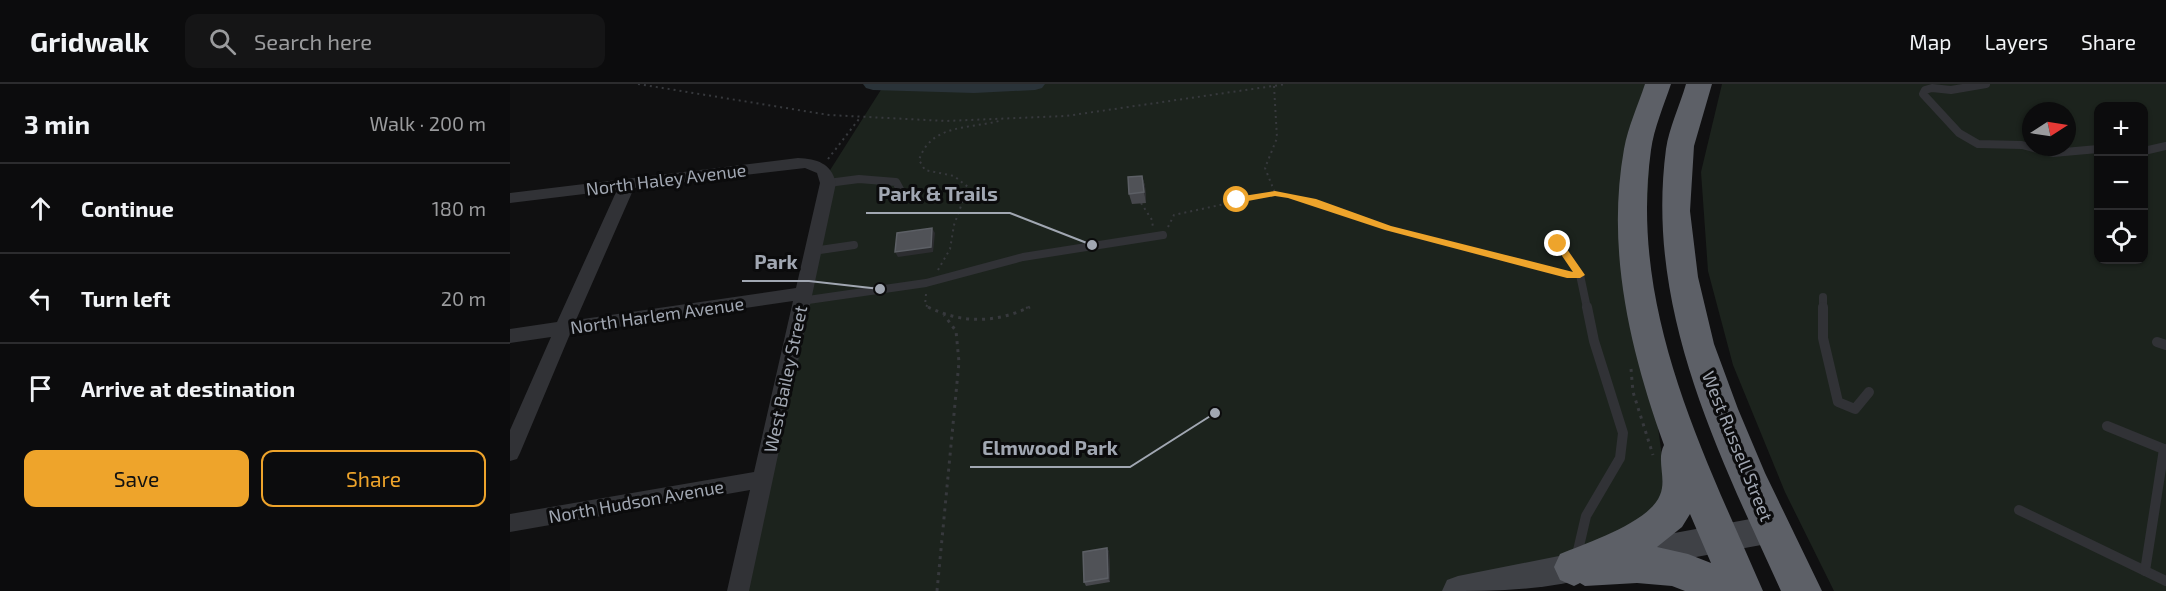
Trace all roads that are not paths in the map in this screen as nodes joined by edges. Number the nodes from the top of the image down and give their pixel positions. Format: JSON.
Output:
{"nodes":[{"id":1,"x":1658,"y":84,"type":"edge"},
{"id":2,"x":1699,"y":84,"type":"edge"},
{"id":3,"x":1986,"y":84,"type":"edge"},
{"id":4,"x":2166,"y":146,"type":"edge"},
{"id":5,"x":2094,"y":149,"type":"edge"},
{"id":6,"x":2148,"y":150,"type":"edge"},
{"id":7,"x":825,"y":176,"type":"junction"},
{"id":8,"x":628,"y":183,"type":"junction"},
{"id":9,"x":902,"y":193,"type":"dead end"},
{"id":10,"x":510,"y":198,"type":"edge"},
{"id":11,"x":1159,"y":235,"type":"road end"},
{"id":12,"x":1558,"y":244,"type":"dead end"},
{"id":13,"x":854,"y":245,"type":"dead end"},
{"id":14,"x":813,"y":251,"type":"junction"},
{"id":15,"x":802,"y":297,"type":"junction"},
{"id":16,"x":1823,"y":297,"type":"dead end"},
{"id":17,"x":563,"y":329,"type":"junction"},
{"id":18,"x":510,"y":336,"type":"edge"},
{"id":19,"x":1869,"y":392,"type":"dead end"},
{"id":20,"x":1668,"y":407,"type":"junction"},
{"id":21,"x":2107,"y":426,"type":"dead end"},
{"id":22,"x":2165,"y":449,"type":"edge"},
{"id":23,"x":510,"y":453,"type":"edge"},
{"id":24,"x":763,"y":479,"type":"junction"},
{"id":25,"x":2019,"y":510,"type":"dead end"},
{"id":26,"x":510,"y":523,"type":"edge"},
{"id":27,"x":1772,"y":529,"type":"junction"},
{"id":28,"x":1720,"y":537,"type":"junction"},
{"id":29,"x":1574,"y":567,"type":"junction"},
{"id":30,"x":2145,"y":571,"type":"junction"},
{"id":31,"x":2166,"y":581,"type":"edge"},
{"id":32,"x":1503,"y":586,"type":"edge"},
{"id":33,"x":738,"y":591,"type":"edge"},
{"id":34,"x":1458,"y":591,"type":"edge"},
{"id":35,"x":1717,"y":591,"type":"edge"},
{"id":36,"x":1743,"y":591,"type":"edge"},
{"id":37,"x":1802,"y":591,"type":"edge"}],
"edges":[{"from":1,"to":20,"type":"highway"},
{"from":2,"to":27,"type":"highway","name":"West Russell Street"},
{"from":3,"to":5,"type":"lane"},
{"from":4,"to":6,"type":"lane"},
{"from":7,"to":8,"type":"street","name":"North Haley Avenue"},
{"from":7,"to":9,"type":"lane"},
{"from":7,"to":14,"type":"street","name":"West Bailey Street"},
{"from":8,"to":10,"type":"street","name":"North Haley Avenue"},
{"from":8,"to":17,"type":"street"},
{"from":11,"to":15,"type":"lane"},
{"from":12,"to":29,"type":"lane"},
{"from":13,"to":14,"type":"lane"},
{"from":14,"to":15,"type":"street","name":"West Bailey Street"},
{"from":15,"to":17,"type":"street","name":"North Harlem Avenue"},
{"from":15,"to":24,"type":"street","name":"West Bailey Street"},
{"from":16,"to":19,"type":"lane"},
{"from":17,"to":18,"type":"street","name":"North Harlem Avenue"},
{"from":17,"to":23,"type":"street"},
{"from":20,"to":28,"type":"highway"},
{"from":20,"to":29,"type":"highway"},
{"from":21,"to":22,"type":"lane"},
{"from":22,"to":30,"type":"lane"},
{"from":24,"to":26,"type":"street","name":"North Hudson Avenue"},
{"from":24,"to":33,"type":"street","name":"West Bailey Street"},
{"from":25,"to":30,"type":"lane"},
{"from":27,"to":28,"type":"main road"},
{"from":27,"to":37,"type":"highway","name":"West Russell Street"},
{"from":28,"to":29,"type":"main road"},
{"from":28,"to":36,"type":"highway"},
{"from":29,"to":32,"type":"main road"},
{"from":29,"to":35,"type":"highway"},
{"from":30,"to":31,"type":"lane"},
{"from":32,"to":34,"type":"main road"}]}
